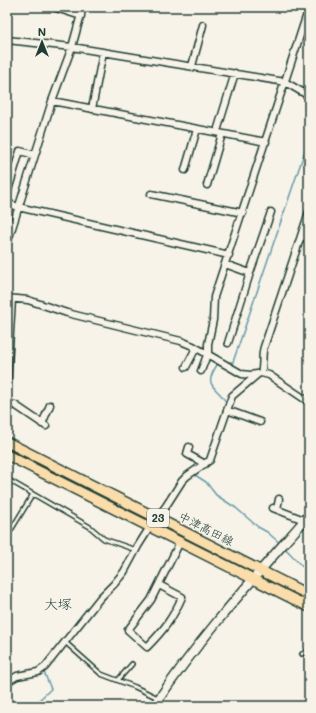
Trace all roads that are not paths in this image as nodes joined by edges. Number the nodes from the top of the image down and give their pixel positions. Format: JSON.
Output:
{"nodes":[{"id":1,"x":53,"y":7,"type":"edge"},
{"id":2,"x":83,"y":7,"type":"edge"},
{"id":3,"x":309,"y":8,"type":"edge"},
{"id":4,"x":81,"y":16,"type":"junction"},
{"id":5,"x":203,"y":25,"type":"dead end"},
{"id":6,"x":7,"y":40,"type":"edge"},
{"id":7,"x":72,"y":47,"type":"junction"},
{"id":8,"x":103,"y":52,"type":"junction"},
{"id":9,"x":192,"y":66,"type":"junction"},
{"id":10,"x":235,"y":73,"type":"junction"},
{"id":11,"x":285,"y":82,"type":"junction"},
{"id":12,"x":309,"y":96,"type":"edge"},
{"id":13,"x":52,"y":101,"type":"junction"},
{"id":14,"x":92,"y":109,"type":"junction"},
{"id":15,"x":197,"y":129,"type":"junction"},
{"id":16,"x":220,"y":131,"type":"junction"},
{"id":17,"x":266,"y":142,"type":"junction"},
{"id":18,"x":35,"y":155,"type":"junction"},
{"id":19,"x":186,"y":170,"type":"dead end"},
{"id":20,"x":208,"y":185,"type":"dead end"},
{"id":21,"x":7,"y":194,"type":"edge"},
{"id":22,"x":151,"y":194,"type":"dead end"},
{"id":23,"x":7,"y":203,"type":"edge"},
{"id":24,"x":18,"y":207,"type":"junction"},
{"id":25,"x":271,"y":212,"type":"dead end"},
{"id":26,"x":309,"y":212,"type":"edge"},
{"id":27,"x":243,"y":213,"type":"junction"},
{"id":28,"x":10,"y":225,"type":"edge"},
{"id":29,"x":302,"y":235,"type":"junction"},
{"id":30,"x":309,"y":240,"type":"edge"},
{"id":31,"x":7,"y":244,"type":"edge"},
{"id":32,"x":229,"y":255,"type":"junction"},
{"id":33,"x":225,"y":264,"type":"junction"},
{"id":34,"x":250,"y":274,"type":"junction"},
{"id":35,"x":9,"y":298,"type":"edge"},
{"id":36,"x":228,"y":343,"type":"dead end"},
{"id":37,"x":196,"y":348,"type":"junction"},
{"id":38,"x":207,"y":355,"type":"junction"},
{"id":39,"x":186,"y":367,"type":"dead end"},
{"id":40,"x":201,"y":371,"type":"dead end"},
{"id":41,"x":242,"y":374,"type":"junction"},
{"id":42,"x":260,"y":374,"type":"junction"},
{"id":43,"x":7,"y":383,"type":"edge"},
{"id":44,"x":246,"y":384,"type":"junction"},
{"id":45,"x":308,"y":400,"type":"edge"},
{"id":46,"x":7,"y":404,"type":"edge"},
{"id":47,"x":50,"y":405,"type":"dead end"},
{"id":48,"x":227,"y":410,"type":"junction"},
{"id":49,"x":260,"y":422,"type":"dead end"},
{"id":50,"x":7,"y":442,"type":"edge"},
{"id":51,"x":189,"y":447,"type":"dead end"},
{"id":52,"x":7,"y":455,"type":"edge"},
{"id":53,"x":205,"y":464,"type":"junction"},
{"id":54,"x":7,"y":479,"type":"edge"},
{"id":55,"x":33,"y":494,"type":"junction"},
{"id":56,"x":279,"y":499,"type":"dead end"},
{"id":57,"x":157,"y":518,"type":"junction"},
{"id":58,"x":307,"y":518,"type":"edge"},
{"id":59,"x":150,"y":527,"type":"junction"},
{"id":60,"x":8,"y":535,"type":"dead end"},
{"id":61,"x":180,"y":542,"type":"junction"},
{"id":62,"x":136,"y":550,"type":"junction"},
{"id":63,"x":260,"y":570,"type":"junction"},
{"id":64,"x":253,"y":579,"type":"junction"},
{"id":65,"x":159,"y":585,"type":"junction"},
{"id":66,"x":309,"y":595,"type":"edge"},
{"id":67,"x":309,"y":607,"type":"edge"},
{"id":68,"x":65,"y":642,"type":"junction"},
{"id":69,"x":309,"y":650,"type":"edge"},
{"id":70,"x":302,"y":654,"type":"dead end"},
{"id":71,"x":132,"y":664,"type":"dead end"},
{"id":72,"x":118,"y":680,"type":"junction"},
{"id":73,"x":7,"y":682,"type":"edge"},
{"id":74,"x":157,"y":702,"type":"edge"}],
"edges":[{"from":1,"to":4,"type":"street"},
{"from":2,"to":4,"type":"street"},
{"from":3,"to":11,"type":"street"},
{"from":4,"to":7,"type":"street"},
{"from":5,"to":9,"type":"street"},
{"from":6,"to":7,"type":"street"},
{"from":7,"to":8,"type":"street"},
{"from":7,"to":13,"type":"street"},
{"from":8,"to":9,"type":"street"},
{"from":8,"to":14,"type":"street"},
{"from":9,"to":10,"type":"street"},
{"from":10,"to":11,"type":"street"},
{"from":10,"to":16,"type":"street"},
{"from":11,"to":12,"type":"street"},
{"from":11,"to":17,"type":"street"},
{"from":13,"to":14,"type":"street"},
{"from":13,"to":18,"type":"street"},
{"from":14,"to":15,"type":"street"},
{"from":15,"to":16,"type":"street"},
{"from":15,"to":19,"type":"street"},
{"from":16,"to":17,"type":"street"},
{"from":16,"to":20,"type":"street"},
{"from":17,"to":27,"type":"street"},
{"from":18,"to":21,"type":"street"},
{"from":18,"to":24,"type":"street"},
{"from":22,"to":27,"type":"street"},
{"from":23,"to":24,"type":"street"},
{"from":24,"to":28,"type":"street"},
{"from":24,"to":32,"type":"street"},
{"from":25,"to":34,"type":"street"},
{"from":26,"to":29,"type":"street"},
{"from":27,"to":32,"type":"street"},
{"from":28,"to":31,"type":"street"},
{"from":29,"to":30,"type":"street"},
{"from":29,"to":42,"type":"street"},
{"from":32,"to":33,"type":"street"},
{"from":33,"to":34,"type":"street"},
{"from":33,"to":38,"type":"street"},
{"from":34,"to":36,"type":"street"},
{"from":35,"to":37,"type":"street"},
{"from":35,"to":43,"type":"street"},
{"from":37,"to":38,"type":"street"},
{"from":37,"to":39,"type":"street"},
{"from":38,"to":40,"type":"street"},
{"from":38,"to":41,"type":"street"},
{"from":41,"to":42,"type":"street"},
{"from":41,"to":44,"type":"street"},
{"from":42,"to":44,"type":"street"},
{"from":42,"to":45,"type":"street"},
{"from":44,"to":48,"type":"street"},
{"from":46,"to":47,"type":"street"},
{"from":48,"to":49,"type":"street"},
{"from":48,"to":53,"type":"street"},
{"from":50,"to":57,"type":"main road","name":"中津高田線","number":"23"},
{"from":51,"to":53,"type":"street"},
{"from":52,"to":59,"type":"main road","name":"中津高田線","number":"23"},
{"from":53,"to":57,"type":"street"},
{"from":54,"to":55,"type":"lane"},
{"from":55,"to":60,"type":"lane"},
{"from":55,"to":62,"type":"lane"},
{"from":56,"to":58,"type":"street"},
{"from":57,"to":59,"type":"street"},
{"from":57,"to":63,"type":"main road","name":"中津高田線","number":"23"},
{"from":58,"to":63,"type":"street"},
{"from":59,"to":61,"type":"main road","name":"中津高田線","number":"23"},
{"from":59,"to":62,"type":"street"},
{"from":61,"to":64,"type":"main road","name":"中津高田線","number":"23"},
{"from":61,"to":65,"type":"street"},
{"from":62,"to":68,"type":"street"},
{"from":63,"to":64,"type":"street"},
{"from":63,"to":66,"type":"main road","name":"中津高田線","number":"23"},
{"from":64,"to":67,"type":"main road","name":"中津高田線","number":"23"},
{"from":64,"to":74,"type":"street"},
{"from":65,"to":65,"type":"street"},
{"from":68,"to":72,"type":"lane"},
{"from":68,"to":73,"type":"street"},
{"from":69,"to":70,"type":"lane"},
{"from":71,"to":72,"type":"lane"},
{"from":72,"to":74,"type":"lane"}]}
